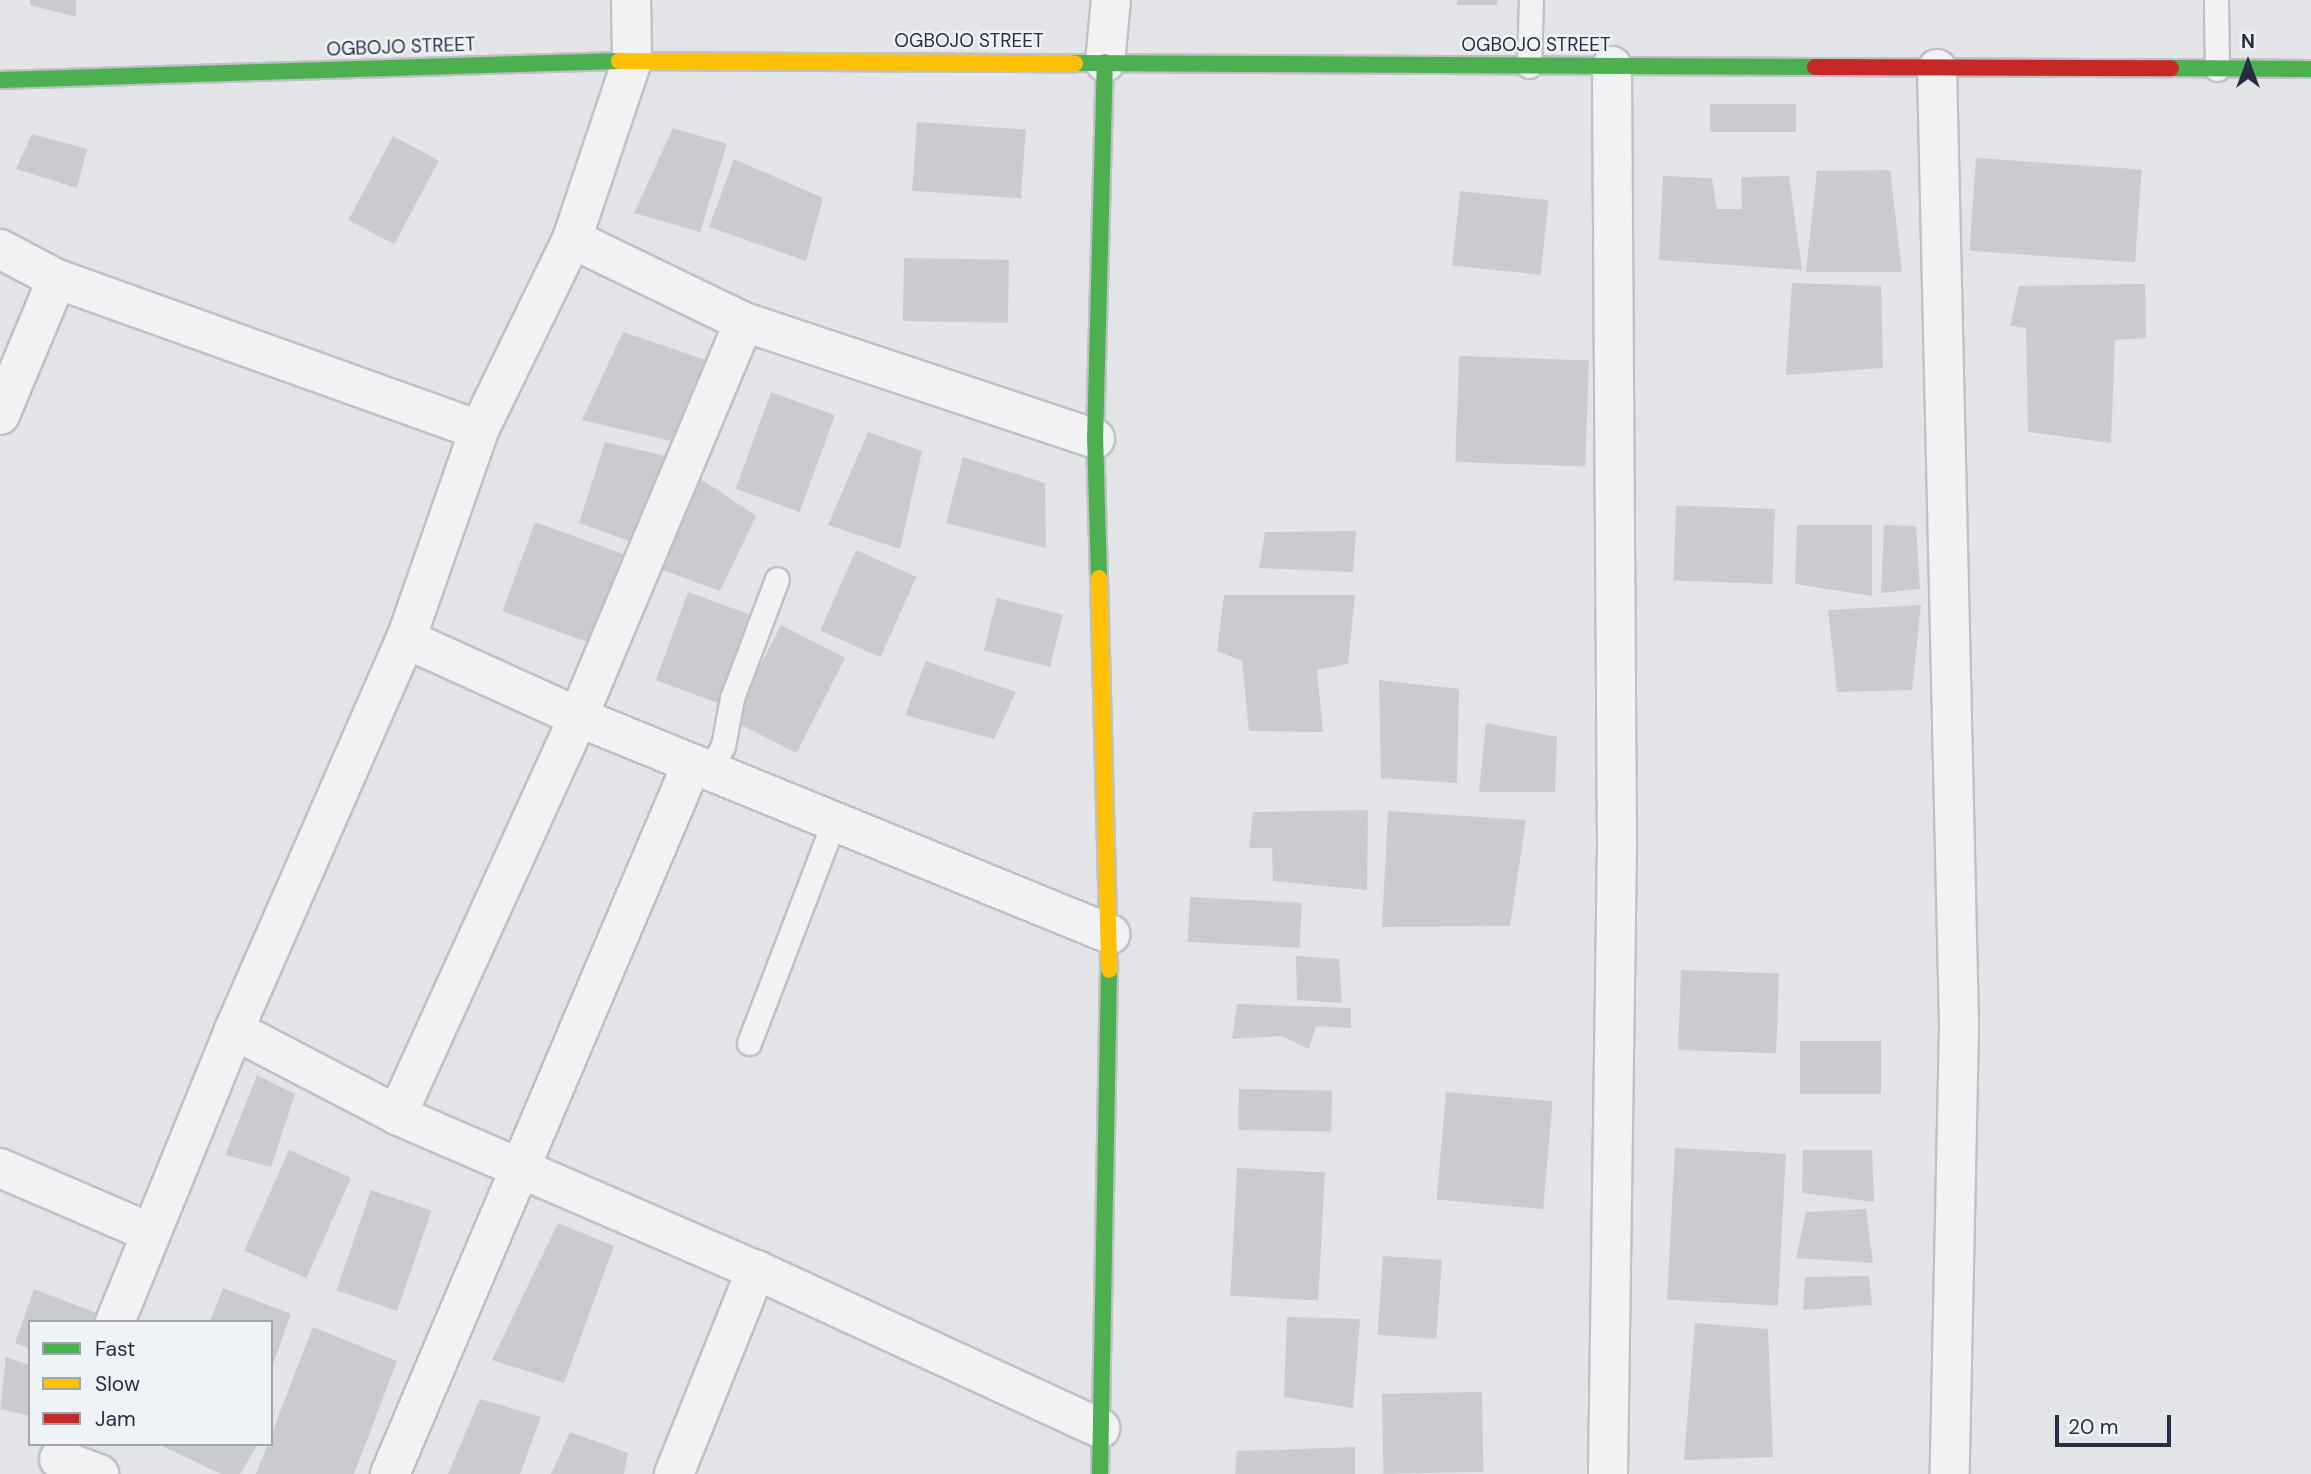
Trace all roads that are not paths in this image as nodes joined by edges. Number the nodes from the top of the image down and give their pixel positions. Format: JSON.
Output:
{"nodes":[{"id":1,"x":631,"y":0,"type":"edge"},
{"id":2,"x":1111,"y":0,"type":"edge"},
{"id":3,"x":1531,"y":0,"type":"edge"},
{"id":4,"x":2216,"y":0,"type":"edge"},
{"id":5,"x":632,"y":61,"type":"junction"},
{"id":6,"x":1105,"y":62,"type":"junction"},
{"id":7,"x":1529,"y":66,"type":"junction"},
{"id":8,"x":1612,"y":66,"type":"junction"},
{"id":9,"x":1937,"y":69,"type":"junction"},
{"id":10,"x":2217,"y":69,"type":"junction"},
{"id":11,"x":2311,"y":69,"type":"edge"},
{"id":12,"x":0,"y":80,"type":"edge"},
{"id":13,"x":572,"y":239,"type":"junction"},
{"id":14,"x":0,"y":249,"type":"edge"},
{"id":15,"x":57,"y":279,"type":"junction"},
{"id":16,"x":744,"y":322,"type":"junction"},
{"id":17,"x":0,"y":415,"type":"edge"},
{"id":18,"x":480,"y":430,"type":"junction"},
{"id":19,"x":1095,"y":439,"type":"junction"},
{"id":20,"x":777,"y":579,"type":"dead end"},
{"id":21,"x":406,"y":639,"type":"junction"},
{"id":22,"x":578,"y":717,"type":"junction"},
{"id":23,"x":700,"y":767,"type":"junction"},
{"id":24,"x":834,"y":821,"type":"junction"},
{"id":25,"x":1110,"y":934,"type":"junction"},
{"id":26,"x":234,"y":1030,"type":"junction"},
{"id":27,"x":750,"y":1043,"type":"dead end"},
{"id":28,"x":397,"y":1115,"type":"junction"},
{"id":29,"x":518,"y":1166,"type":"junction"},
{"id":30,"x":0,"y":1168,"type":"edge"},
{"id":31,"x":151,"y":1233,"type":"junction"},
{"id":32,"x":756,"y":1270,"type":"junction"},
{"id":33,"x":116,"y":1320,"type":"edge"},
{"id":34,"x":1100,"y":1428,"type":"junction"},
{"id":35,"x":59,"y":1459,"type":"edge"},
{"id":36,"x":99,"y":1474,"type":"edge"},
{"id":37,"x":390,"y":1474,"type":"edge"},
{"id":38,"x":674,"y":1474,"type":"edge"},
{"id":39,"x":1100,"y":1474,"type":"edge"},
{"id":40,"x":1608,"y":1474,"type":"edge"},
{"id":41,"x":1950,"y":1474,"type":"edge"}],
"edges":[{"from":1,"to":5,"type":"street"},
{"from":2,"to":6,"type":"street"},
{"from":3,"to":7,"type":"lane"},
{"from":4,"to":10,"type":"lane"},
{"from":5,"to":6,"type":"street","name":"OGBOJO STREET"},
{"from":5,"to":12,"type":"street","name":"OGBOJO STREET"},
{"from":5,"to":13,"type":"street"},
{"from":6,"to":7,"type":"street","name":"OGBOJO STREET"},
{"from":6,"to":19,"type":"street"},
{"from":7,"to":8,"type":"street","name":"OGBOJO STREET"},
{"from":8,"to":9,"type":"street","name":"OGBOJO STREET"},
{"from":8,"to":40,"type":"street"},
{"from":9,"to":10,"type":"street","name":"OGBOJO STREET"},
{"from":9,"to":41,"type":"street"},
{"from":10,"to":11,"type":"street","name":"OGBOJO STREET"},
{"from":13,"to":16,"type":"street"},
{"from":13,"to":18,"type":"street"},
{"from":14,"to":15,"type":"street"},
{"from":15,"to":17,"type":"street"},
{"from":15,"to":18,"type":"street"},
{"from":16,"to":19,"type":"street"},
{"from":16,"to":22,"type":"street"},
{"from":18,"to":21,"type":"street"},
{"from":19,"to":25,"type":"street"},
{"from":20,"to":23,"type":"lane"},
{"from":21,"to":22,"type":"street"},
{"from":21,"to":26,"type":"street"},
{"from":22,"to":23,"type":"street"},
{"from":22,"to":28,"type":"street"},
{"from":23,"to":24,"type":"street"},
{"from":23,"to":29,"type":"street"},
{"from":24,"to":25,"type":"street"},
{"from":24,"to":27,"type":"lane"},
{"from":25,"to":34,"type":"street"},
{"from":26,"to":28,"type":"street"},
{"from":26,"to":31,"type":"street"},
{"from":28,"to":29,"type":"street"},
{"from":29,"to":32,"type":"street"},
{"from":29,"to":37,"type":"street"},
{"from":30,"to":31,"type":"street"},
{"from":31,"to":33,"type":"street"},
{"from":32,"to":34,"type":"street"},
{"from":32,"to":38,"type":"street"},
{"from":34,"to":39,"type":"street"},
{"from":35,"to":36,"type":"street"}]}
